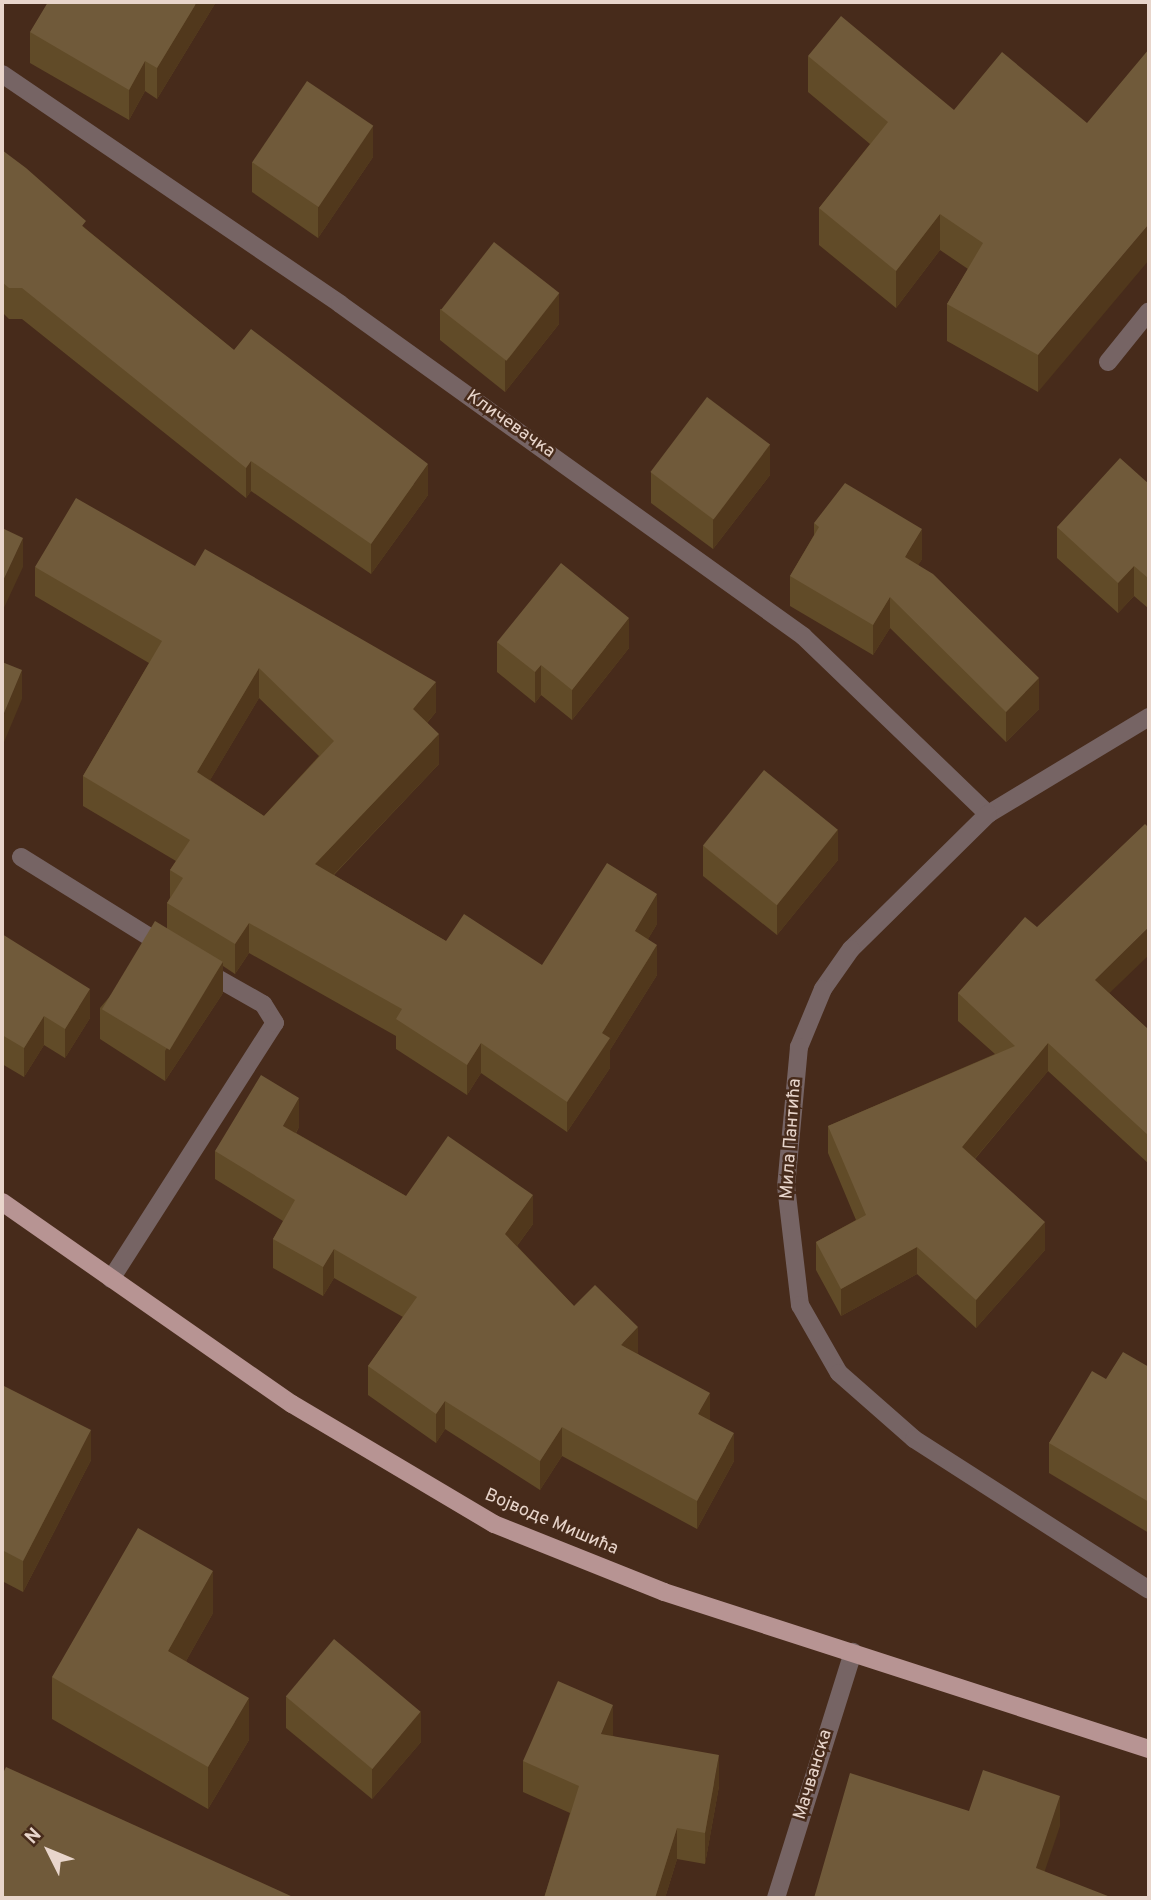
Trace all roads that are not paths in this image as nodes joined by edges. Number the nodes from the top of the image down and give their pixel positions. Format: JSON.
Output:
{"nodes":[{"id":1,"x":2,"y":74,"type":"edge"},
{"id":2,"x":1149,"y":311,"type":"edge"},
{"id":3,"x":1108,"y":362,"type":"dead end"},
{"id":4,"x":1149,"y":717,"type":"edge"},
{"id":5,"x":988,"y":814,"type":"junction"},
{"id":6,"x":21,"y":857,"type":"dead end"},
{"id":7,"x":2,"y":1202,"type":"edge"},
{"id":8,"x":111,"y":1279,"type":"junction"},
{"id":9,"x":1149,"y":1590,"type":"edge"},
{"id":10,"x":853,"y":1652,"type":"junction"},
{"id":11,"x":1149,"y":1749,"type":"edge"},
{"id":12,"x":776,"y":1898,"type":"edge"}],
"edges":[{"from":1,"to":5,"type":"street","name":"Кличевачка"},
{"from":2,"to":3,"type":"street"},
{"from":4,"to":5,"type":"street","name":"Мила Пантића"},
{"from":5,"to":9,"type":"street","name":"Мила Пантића"},
{"from":6,"to":8,"type":"street"},
{"from":7,"to":8,"type":"main road","name":"Војводе Мишића"},
{"from":8,"to":10,"type":"main road","name":"Војводе Мишића"},
{"from":10,"to":11,"type":"main road","name":"Војводе Мишића"},
{"from":10,"to":12,"type":"street","name":"Мачванска"}]}
